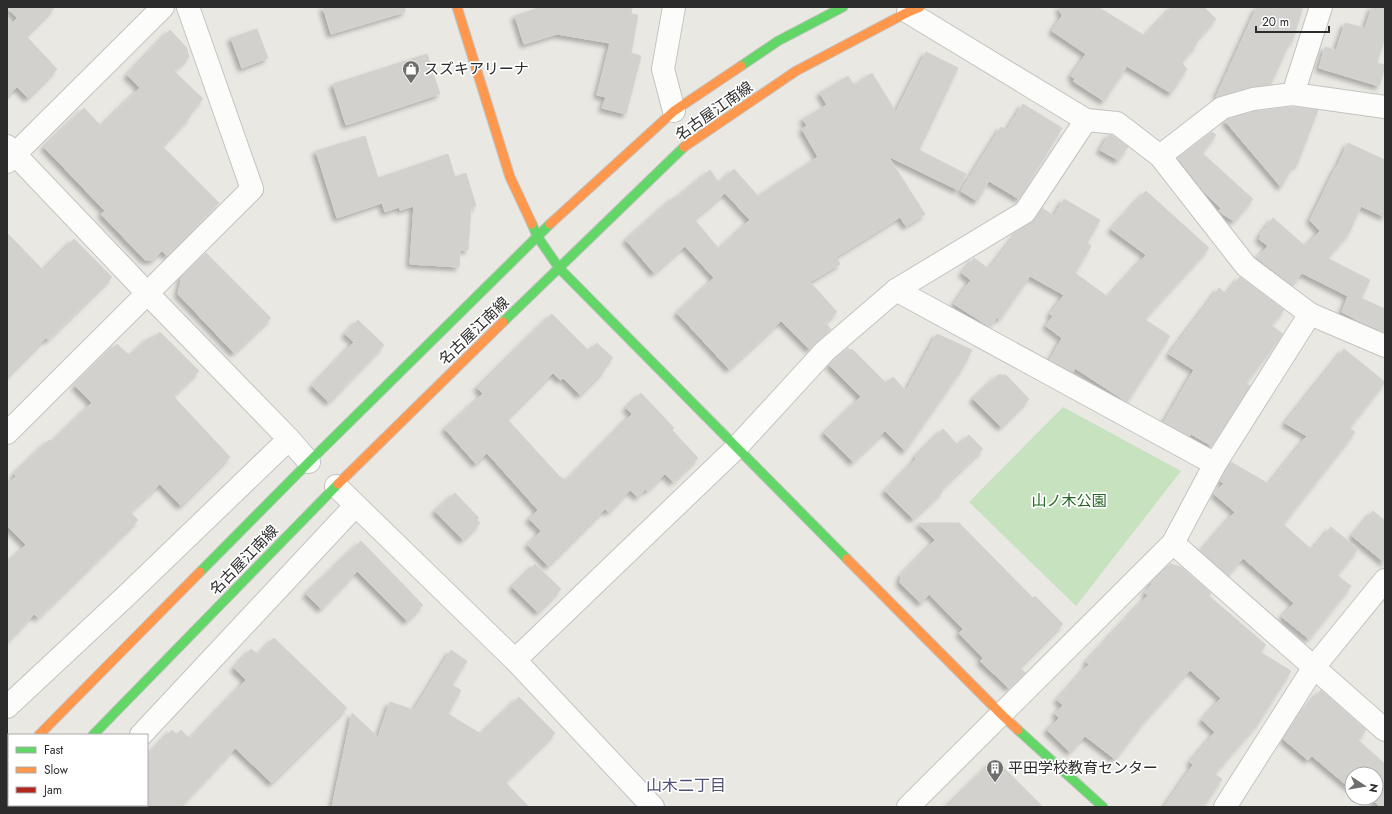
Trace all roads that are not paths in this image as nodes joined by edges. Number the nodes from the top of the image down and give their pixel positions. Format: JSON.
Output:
{"nodes":[{"id":1,"x":163,"y":7,"type":"edge"},
{"id":2,"x":188,"y":7,"type":"edge"},
{"id":3,"x":457,"y":7,"type":"edge"},
{"id":4,"x":674,"y":7,"type":"edge"},
{"id":5,"x":843,"y":7,"type":"edge"},
{"id":6,"x":1321,"y":7,"type":"edge"},
{"id":7,"x":914,"y":10,"type":"edge"},
{"id":8,"x":1293,"y":94,"type":"junction"},
{"id":9,"x":1385,"y":107,"type":"edge"},
{"id":10,"x":674,"y":111,"type":"junction"},
{"id":11,"x":1086,"y":120,"type":"junction"},
{"id":12,"x":10,"y":154,"type":"edge"},
{"id":13,"x":1160,"y":156,"type":"junction"},
{"id":14,"x":536,"y":236,"type":"junction"},
{"id":15,"x":559,"y":268,"type":"junction"},
{"id":16,"x":896,"y":290,"type":"junction"},
{"id":17,"x":148,"y":294,"type":"junction"},
{"id":18,"x":1310,"y":314,"type":"junction"},
{"id":19,"x":1385,"y":346,"type":"edge"},
{"id":20,"x":7,"y":433,"type":"edge"},
{"id":21,"x":289,"y":439,"type":"junction"},
{"id":22,"x":736,"y":448,"type":"junction"},
{"id":23,"x":308,"y":462,"type":"junction"},
{"id":24,"x":1215,"y":464,"type":"junction"},
{"id":25,"x":336,"y":486,"type":"junction"},
{"id":26,"x":355,"y":506,"type":"junction"},
{"id":27,"x":1173,"y":543,"type":"junction"},
{"id":28,"x":1385,"y":580,"type":"edge"},
{"id":29,"x":515,"y":660,"type":"junction"},
{"id":30,"x":1314,"y":667,"type":"junction"},
{"id":31,"x":7,"y":707,"type":"edge"},
{"id":32,"x":1000,"y":714,"type":"junction"},
{"id":33,"x":1385,"y":730,"type":"edge"},
{"id":34,"x":40,"y":734,"type":"edge"},
{"id":35,"x":94,"y":734,"type":"edge"},
{"id":36,"x":142,"y":734,"type":"edge"},
{"id":37,"x":652,"y":806,"type":"edge"},
{"id":38,"x":908,"y":807,"type":"edge"},
{"id":39,"x":1103,"y":807,"type":"edge"},
{"id":40,"x":1225,"y":807,"type":"edge"}],
"edges":[{"from":1,"to":12,"type":"street"},
{"from":2,"to":17,"type":"street"},
{"from":3,"to":14,"type":"main road"},
{"from":4,"to":10,"type":"street"},
{"from":5,"to":10,"type":"main road","name":"名古屋江南線"},
{"from":6,"to":8,"type":"street"},
{"from":7,"to":11,"type":"street"},
{"from":7,"to":15,"type":"main road","name":"名古屋江南線"},
{"from":8,"to":9,"type":"street"},
{"from":8,"to":13,"type":"street"},
{"from":10,"to":14,"type":"main road","name":"名古屋江南線"},
{"from":11,"to":13,"type":"street"},
{"from":11,"to":16,"type":"street"},
{"from":12,"to":17,"type":"street"},
{"from":13,"to":18,"type":"street"},
{"from":14,"to":15,"type":"main road"},
{"from":14,"to":23,"type":"main road","name":"名古屋江南線"},
{"from":15,"to":22,"type":"main road"},
{"from":15,"to":25,"type":"main road","name":"名古屋江南線"},
{"from":16,"to":22,"type":"street"},
{"from":16,"to":24,"type":"street"},
{"from":17,"to":20,"type":"street"},
{"from":17,"to":21,"type":"street"},
{"from":18,"to":19,"type":"street"},
{"from":18,"to":24,"type":"street"},
{"from":21,"to":23,"type":"street"},
{"from":21,"to":31,"type":"street"},
{"from":22,"to":29,"type":"street"},
{"from":22,"to":32,"type":"main road"},
{"from":23,"to":34,"type":"main road","name":"名古屋江南線"},
{"from":24,"to":27,"type":"street"},
{"from":25,"to":26,"type":"street"},
{"from":25,"to":35,"type":"main road","name":"名古屋江南線"},
{"from":26,"to":29,"type":"street"},
{"from":26,"to":36,"type":"street"},
{"from":27,"to":30,"type":"street"},
{"from":27,"to":32,"type":"street"},
{"from":28,"to":30,"type":"street"},
{"from":29,"to":37,"type":"street"},
{"from":30,"to":33,"type":"street"},
{"from":30,"to":40,"type":"street"},
{"from":32,"to":38,"type":"street"},
{"from":32,"to":39,"type":"main road"}]}
